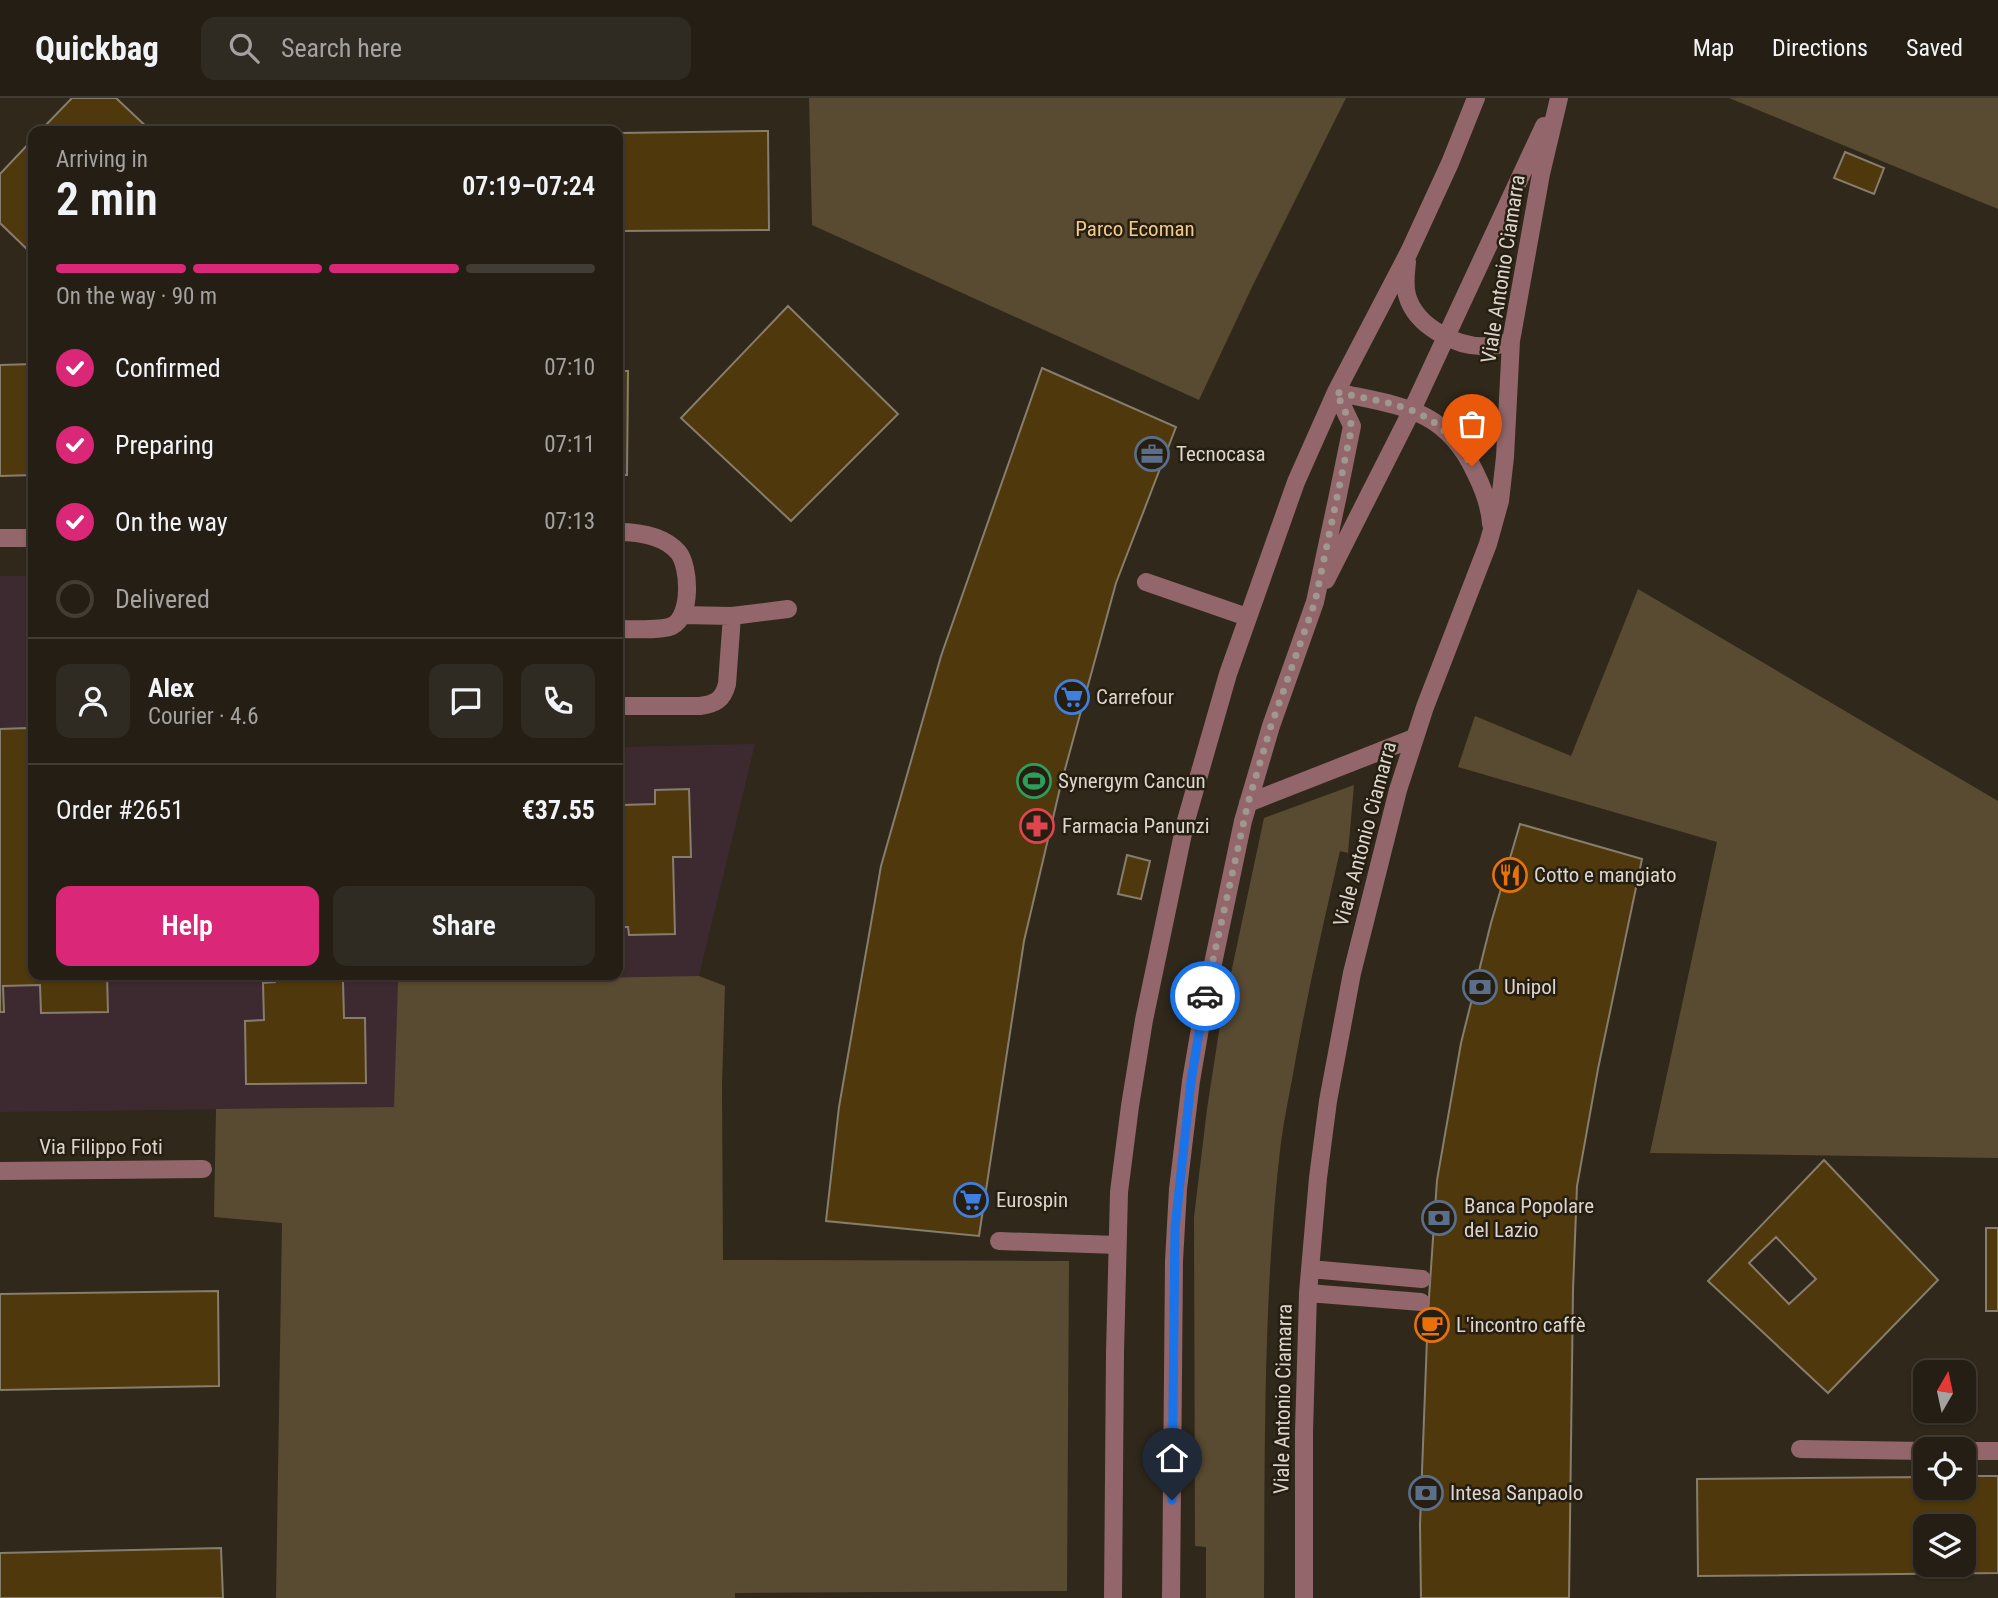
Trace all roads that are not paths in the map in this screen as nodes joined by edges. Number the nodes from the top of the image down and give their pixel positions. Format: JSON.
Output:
{"nodes":[{"id":1,"x":1476,"y":98,"type":"edge"},
{"id":2,"x":1558,"y":98,"type":"edge"},
{"id":3,"x":1409,"y":252,"type":"junction"},
{"id":4,"x":1447,"y":337,"type":"junction"},
{"id":5,"x":1511,"y":341,"type":"junction"},
{"id":6,"x":1336,"y":392,"type":"junction"},
{"id":7,"x":1412,"y":410,"type":"junction"},
{"id":8,"x":1492,"y":531,"type":"junction"},
{"id":9,"x":623,"y":532,"type":"edge"},
{"id":10,"x":28,"y":537,"type":"edge"},
{"id":11,"x":0,"y":538,"type":"edge"},
{"id":12,"x":1146,"y":582,"type":"dead end"},
{"id":13,"x":1315,"y":602,"type":"junction"},
{"id":14,"x":788,"y":610,"type":"dead end"},
{"id":15,"x":682,"y":615,"type":"junction"},
{"id":16,"x":732,"y":616,"type":"junction"},
{"id":17,"x":1247,"y":617,"type":"junction"},
{"id":18,"x":623,"y":629,"type":"edge"},
{"id":19,"x":623,"y":706,"type":"edge"},
{"id":20,"x":1414,"y":738,"type":"junction"},
{"id":21,"x":1248,"y":803,"type":"junction"},
{"id":22,"x":203,"y":1169,"type":"dead end"},
{"id":23,"x":0,"y":1171,"type":"edge"},
{"id":24,"x":999,"y":1241,"type":"dead end"},
{"id":25,"x":1117,"y":1245,"type":"junction"},
{"id":26,"x":1310,"y":1269,"type":"junction"},
{"id":27,"x":1422,"y":1279,"type":"dead end"},
{"id":28,"x":1308,"y":1293,"type":"junction"},
{"id":29,"x":1421,"y":1303,"type":"dead end"},
{"id":30,"x":1800,"y":1449,"type":"dead end"},
{"id":31,"x":1913,"y":1451,"type":"edge"},
{"id":32,"x":1976,"y":1451,"type":"edge"},
{"id":33,"x":1998,"y":1451,"type":"edge"},
{"id":34,"x":1113,"y":1598,"type":"edge"},
{"id":35,"x":1171,"y":1598,"type":"edge"},
{"id":36,"x":1304,"y":1598,"type":"edge"}],
"edges":[{"from":1,"to":3,"type":"street"},
{"from":2,"to":4,"type":"street","name":"Viale Antonio Ciamarra"},
{"from":2,"to":5,"type":"street","name":"Viale Antonio Ciamarra"},
{"from":3,"to":4,"type":"street"},
{"from":3,"to":6,"type":"street"},
{"from":4,"to":5,"type":"street"},
{"from":4,"to":7,"type":"street","name":"Viale Antonio Ciamarra"},
{"from":5,"to":8,"type":"street","name":"Viale Antonio Ciamarra"},
{"from":6,"to":7,"type":"street"},
{"from":6,"to":13,"type":"street","name":"Viale Antonio Ciamarra"},
{"from":6,"to":17,"type":"street"},
{"from":7,"to":8,"type":"street"},
{"from":7,"to":13,"type":"street","name":"Viale Antonio Ciamarra"},
{"from":8,"to":20,"type":"street","name":"Viale Antonio Ciamarra"},
{"from":9,"to":15,"type":"street"},
{"from":10,"to":11,"type":"street"},
{"from":12,"to":17,"type":"street"},
{"from":13,"to":21,"type":"street","name":"Viale Antonio Ciamarra"},
{"from":14,"to":16,"type":"street"},
{"from":15,"to":16,"type":"street"},
{"from":15,"to":18,"type":"street"},
{"from":16,"to":19,"type":"street"},
{"from":17,"to":25,"type":"street"},
{"from":20,"to":21,"type":"street"},
{"from":20,"to":26,"type":"street","name":"Viale Antonio Ciamarra"},
{"from":21,"to":35,"type":"street","name":"Viale Antonio Ciamarra"},
{"from":22,"to":23,"type":"street","name":"Via Filippo Foti"},
{"from":24,"to":25,"type":"street"},
{"from":25,"to":34,"type":"street"},
{"from":26,"to":27,"type":"street"},
{"from":26,"to":28,"type":"street","name":"Viale Antonio Ciamarra"},
{"from":28,"to":29,"type":"street"},
{"from":28,"to":36,"type":"street","name":"Viale Antonio Ciamarra"},
{"from":30,"to":31,"type":"street"},
{"from":32,"to":33,"type":"street"}]}
